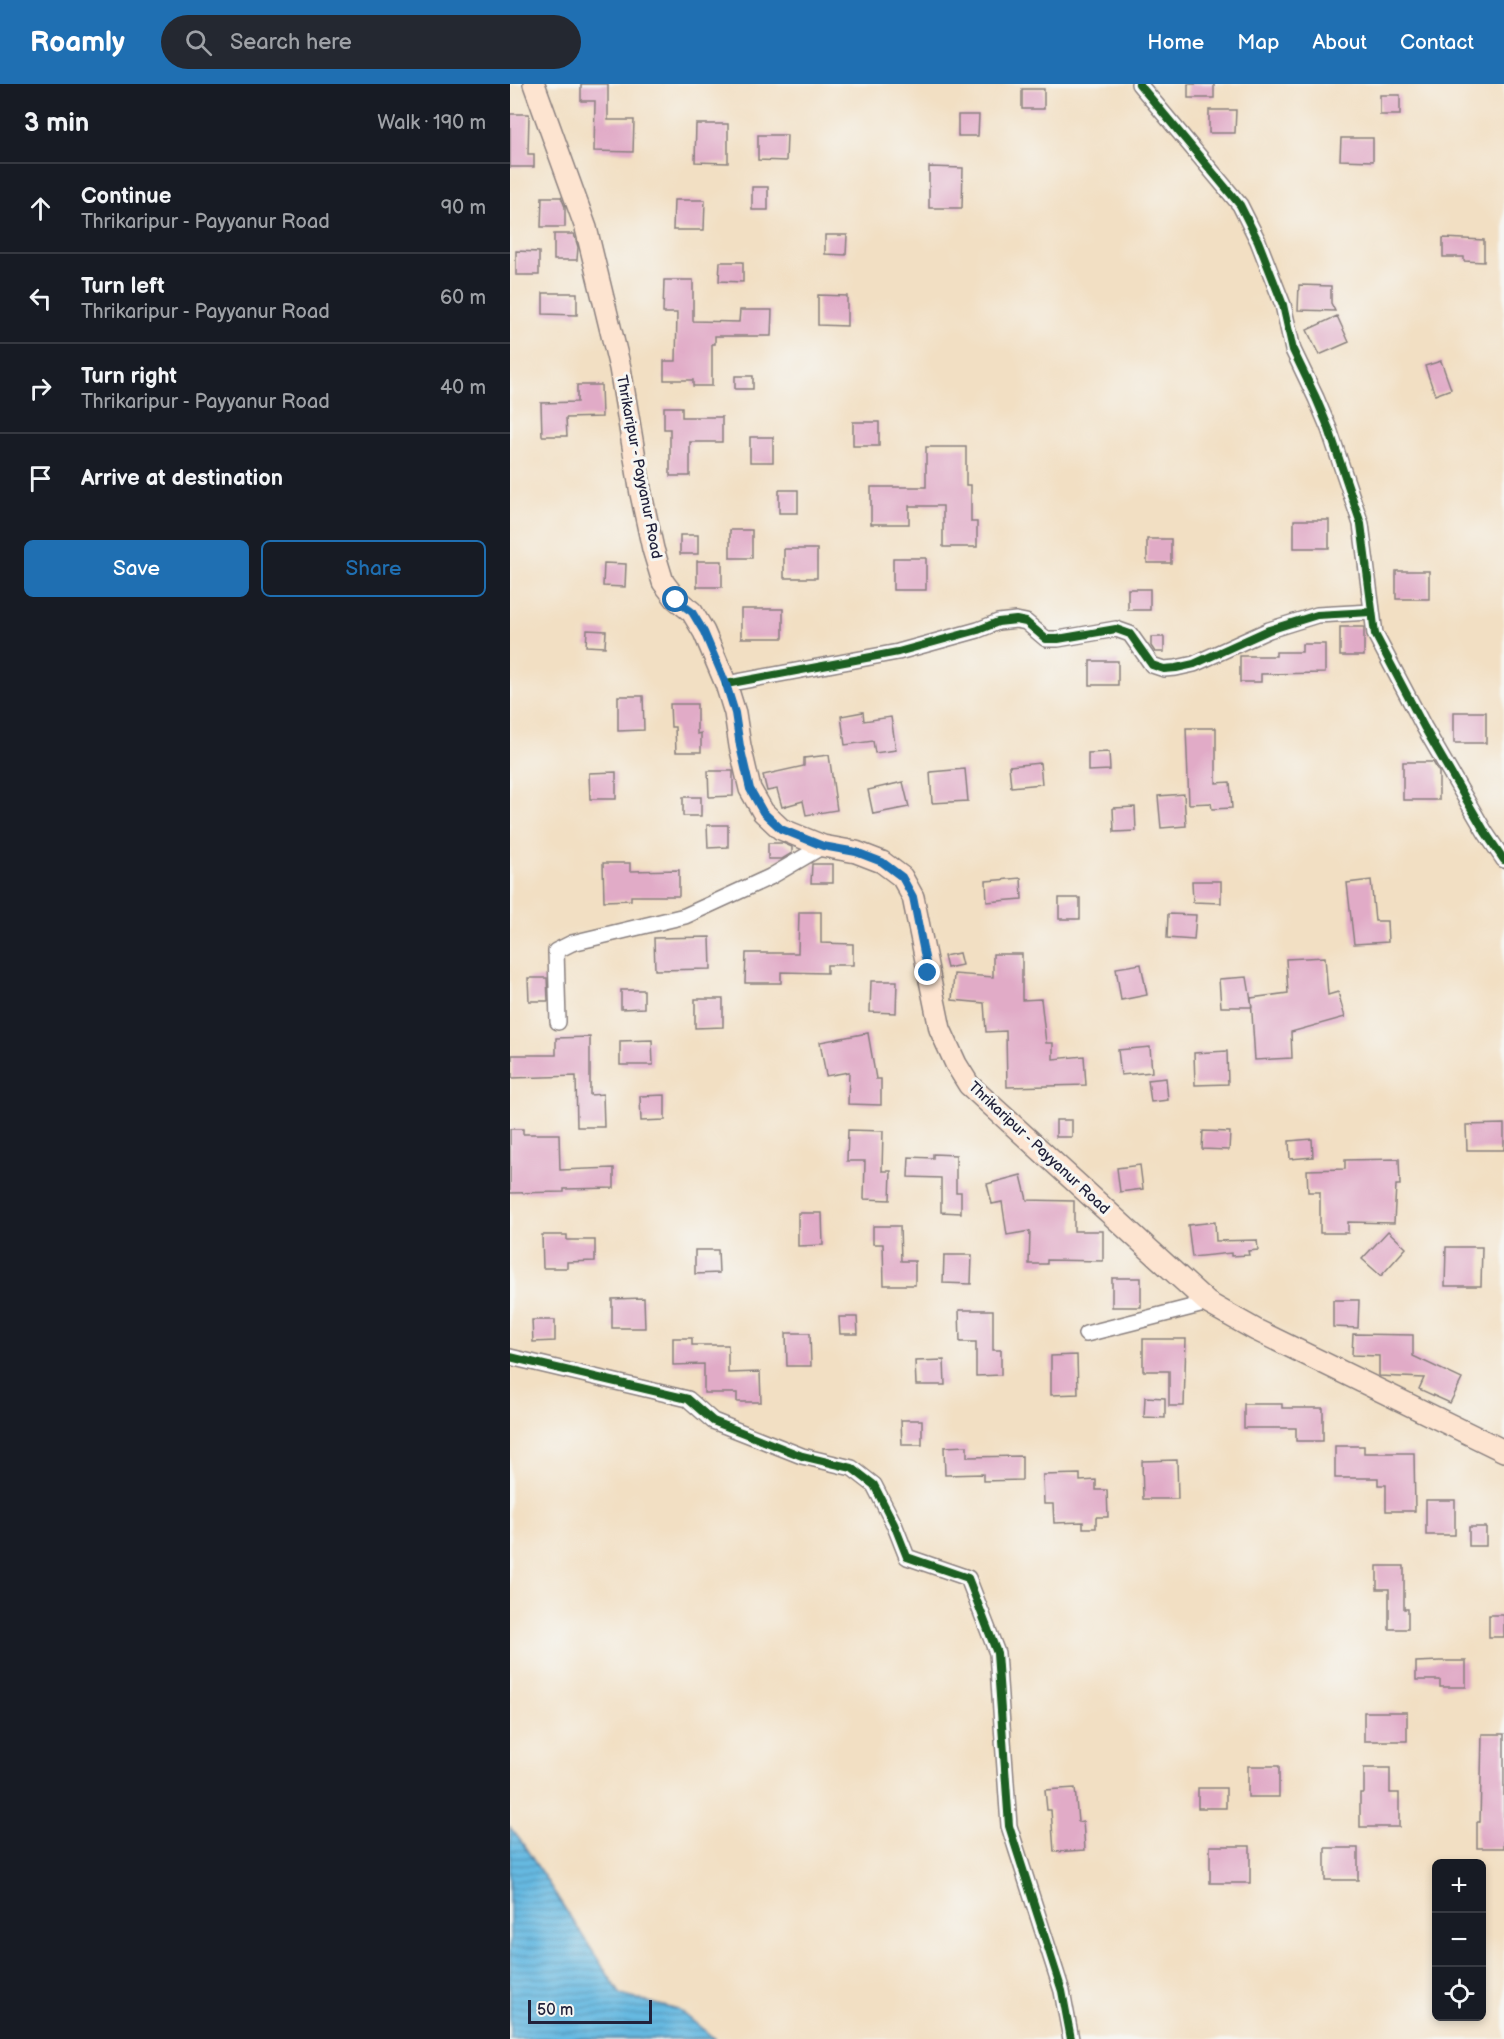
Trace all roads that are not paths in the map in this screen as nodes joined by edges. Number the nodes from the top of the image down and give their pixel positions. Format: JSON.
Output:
{"nodes":[{"id":1,"x":534,"y":84,"type":"edge"},
{"id":2,"x":1140,"y":84,"type":"edge"},
{"id":3,"x":1371,"y":612,"type":"junction"},
{"id":4,"x":726,"y":684,"type":"junction"},
{"id":5,"x":823,"y":846,"type":"junction"},
{"id":6,"x":1504,"y":860,"type":"edge"},
{"id":7,"x":558,"y":1022,"type":"dead end"},
{"id":8,"x":1208,"y":1303,"type":"junction"},
{"id":9,"x":1086,"y":1334,"type":"dead end"},
{"id":10,"x":510,"y":1357,"type":"edge"},
{"id":11,"x":1504,"y":1451,"type":"edge"},
{"id":12,"x":1071,"y":2039,"type":"edge"}],
"edges":[{"from":1,"to":4,"type":"main road","name":"Thrikaripur - Payyanur Road"},
{"from":2,"to":3,"type":"street"},
{"from":3,"to":4,"type":"street"},
{"from":3,"to":6,"type":"street"},
{"from":4,"to":5,"type":"main road","name":"Thrikaripur - Payyanur Road"},
{"from":5,"to":7,"type":"street"},
{"from":5,"to":8,"type":"main road","name":"Thrikaripur - Payyanur Road"},
{"from":8,"to":9,"type":"street"},
{"from":8,"to":11,"type":"main road","name":"Thrikaripur - Payyanur Road"},
{"from":10,"to":12,"type":"street"}]}
